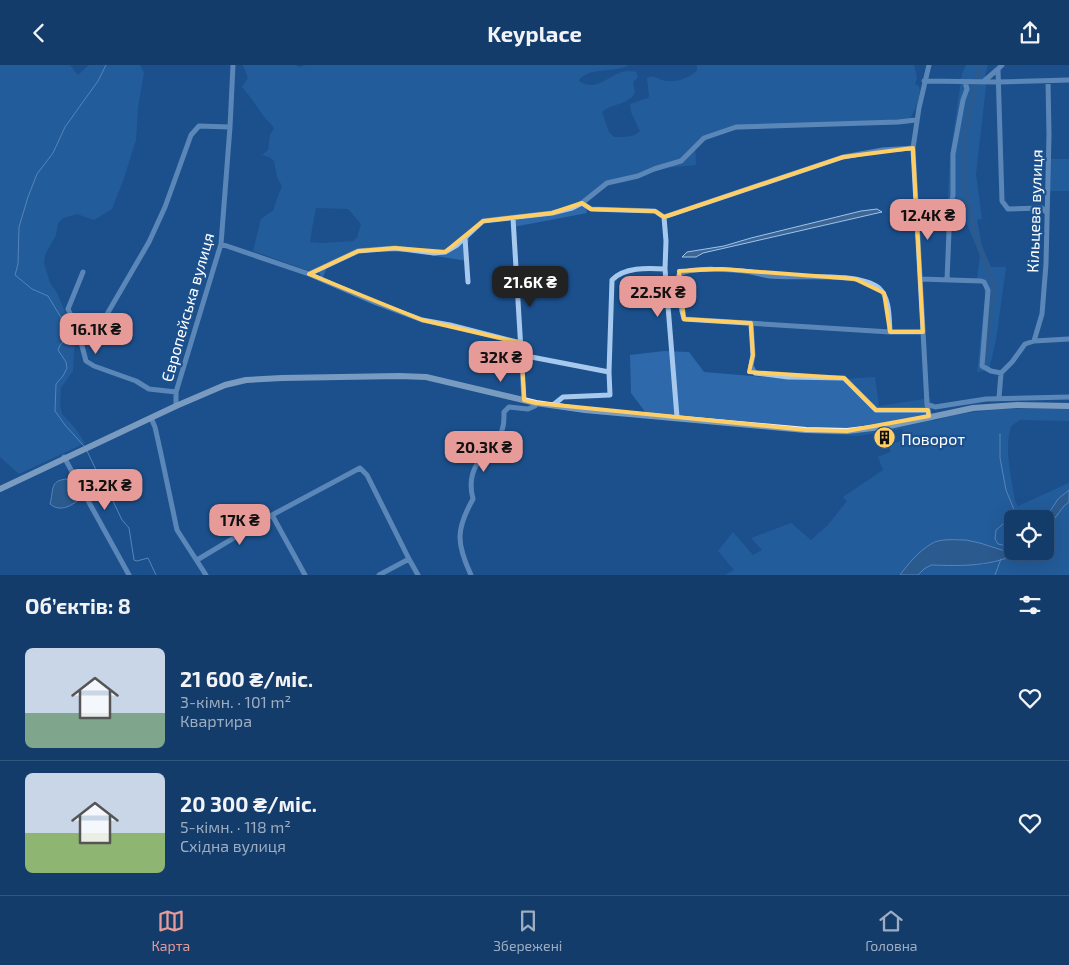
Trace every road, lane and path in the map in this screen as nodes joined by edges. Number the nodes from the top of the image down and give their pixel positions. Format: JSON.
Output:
{"nodes":[{"id":1,"x":234,"y":65,"type":"edge"},
{"id":2,"x":928,"y":65,"type":"edge"},
{"id":3,"x":1000,"y":67,"type":"edge"},
{"id":4,"x":1069,"y":80,"type":"edge"},
{"id":5,"x":924,"y":81,"type":"junction"},
{"id":6,"x":1048,"y":81,"type":"junction"},
{"id":7,"x":965,"y":82,"type":"junction"},
{"id":8,"x":983,"y":82,"type":"junction"},
{"id":9,"x":998,"y":82,"type":"junction"},
{"id":10,"x":916,"y":121,"type":"junction"},
{"id":11,"x":230,"y":127,"type":"junction"},
{"id":12,"x":913,"y":148,"type":"junction"},
{"id":13,"x":582,"y":203,"type":"junction"},
{"id":14,"x":950,"y":207,"type":"junction"},
{"id":15,"x":916,"y":209,"type":"junction"},
{"id":16,"x":1047,"y":213,"type":"junction"},
{"id":17,"x":664,"y":217,"type":"junction"},
{"id":18,"x":513,"y":218,"type":"junction"},
{"id":19,"x":466,"y":238,"type":"junction"},
{"id":20,"x":221,"y":244,"type":"junction"},
{"id":21,"x":664,"y":269,"type":"junction"},
{"id":22,"x":83,"y":272,"type":"dead end"},
{"id":23,"x":309,"y":274,"type":"junction"},
{"id":24,"x":920,"y":279,"type":"junction"},
{"id":25,"x":947,"y":280,"type":"junction"},
{"id":26,"x":468,"y":282,"type":"dead end"},
{"id":27,"x":75,"y":322,"type":"junction"},
{"id":28,"x":751,"y":323,"type":"junction"},
{"id":29,"x":890,"y":332,"type":"junction"},
{"id":30,"x":922,"y":332,"type":"junction"},
{"id":31,"x":1069,"y":339,"type":"edge"},
{"id":32,"x":1034,"y":341,"type":"junction"},
{"id":33,"x":521,"y":343,"type":"junction"},
{"id":34,"x":522,"y":355,"type":"junction"},
{"id":35,"x":609,"y":372,"type":"junction"},
{"id":36,"x":1002,"y":373,"type":"junction"},
{"id":37,"x":176,"y":392,"type":"junction"},
{"id":38,"x":1069,"y":397,"type":"edge"},
{"id":39,"x":999,"y":398,"type":"junction"},
{"id":40,"x":524,"y":400,"type":"junction"},
{"id":41,"x":536,"y":403,"type":"junction"},
{"id":42,"x":927,"y":404,"type":"junction"},
{"id":43,"x":553,"y":405,"type":"junction"},
{"id":44,"x":176,"y":406,"type":"junction"},
{"id":45,"x":1069,"y":406,"type":"edge"},
{"id":46,"x":928,"y":413,"type":"junction"},
{"id":47,"x":677,"y":417,"type":"junction"},
{"id":48,"x":151,"y":418,"type":"junction"},
{"id":49,"x":64,"y":457,"type":"junction"},
{"id":50,"x":0,"y":489,"type":"edge"},
{"id":51,"x":272,"y":515,"type":"junction"},
{"id":52,"x":409,"y":559,"type":"junction"},
{"id":53,"x":197,"y":560,"type":"junction"},
{"id":54,"x":129,"y":575,"type":"edge"},
{"id":55,"x":206,"y":575,"type":"edge"},
{"id":56,"x":305,"y":575,"type":"edge"},
{"id":57,"x":379,"y":575,"type":"edge"},
{"id":58,"x":418,"y":575,"type":"edge"},
{"id":59,"x":471,"y":575,"type":"edge"}],
"edges":[{"from":1,"to":11,"type":"street","name":"Європейська вулиця"},
{"from":2,"to":5,"type":"street"},
{"from":3,"to":8,"type":"street"},
{"from":3,"to":9,"type":"street"},
{"from":4,"to":6,"type":"street"},
{"from":5,"to":7,"type":"street"},
{"from":5,"to":10,"type":"street"},
{"from":6,"to":9,"type":"street"},
{"from":6,"to":16,"type":"street","name":"Кільцева вулиця"},
{"from":7,"to":8,"type":"street"},
{"from":7,"to":14,"type":"street"},
{"from":8,"to":9,"type":"street"},
{"from":9,"to":16,"type":"street"},
{"from":10,"to":12,"type":"street"},
{"from":10,"to":13,"type":"street"},
{"from":11,"to":20,"type":"street","name":"Європейська вулиця"},
{"from":11,"to":27,"type":"street"},
{"from":12,"to":15,"type":"street"},
{"from":12,"to":17,"type":"street"},
{"from":13,"to":17,"type":"street"},
{"from":13,"to":18,"type":"street"},
{"from":14,"to":15,"type":"street"},
{"from":14,"to":25,"type":"street"},
{"from":15,"to":24,"type":"street"},
{"from":16,"to":32,"type":"street","name":"Кільцева вулиця"},
{"from":17,"to":21,"type":"street"},
{"from":18,"to":19,"type":"street"},
{"from":18,"to":33,"type":"street"},
{"from":19,"to":23,"type":"street"},
{"from":19,"to":26,"type":"street"},
{"from":20,"to":23,"type":"street"},
{"from":20,"to":37,"type":"street","name":"Європейська вулиця"},
{"from":21,"to":35,"type":"street"},
{"from":21,"to":47,"type":"street"},
{"from":22,"to":27,"type":"street"},
{"from":23,"to":33,"type":"street"},
{"from":24,"to":25,"type":"street"},
{"from":24,"to":30,"type":"street"},
{"from":25,"to":36,"type":"street"},
{"from":27,"to":37,"type":"street"},
{"from":28,"to":29,"type":"street"},
{"from":28,"to":29,"type":"street"},
{"from":28,"to":46,"type":"street"},
{"from":29,"to":30,"type":"street"},
{"from":30,"to":42,"type":"street"},
{"from":31,"to":32,"type":"street"},
{"from":32,"to":36,"type":"street"},
{"from":33,"to":34,"type":"street"},
{"from":34,"to":35,"type":"street"},
{"from":34,"to":40,"type":"street"},
{"from":35,"to":43,"type":"street"},
{"from":36,"to":39,"type":"street"},
{"from":37,"to":44,"type":"street","name":"Європейська вулиця"},
{"from":38,"to":39,"type":"street"},
{"from":39,"to":42,"type":"street"},
{"from":40,"to":41,"type":"main road"},
{"from":40,"to":44,"type":"main road"},
{"from":41,"to":43,"type":"main road"},
{"from":41,"to":59,"type":"street"},
{"from":42,"to":46,"type":"street"},
{"from":43,"to":47,"type":"main road"},
{"from":44,"to":48,"type":"main road"},
{"from":45,"to":46,"type":"main road"},
{"from":46,"to":47,"type":"main road"},
{"from":48,"to":49,"type":"main road"},
{"from":48,"to":53,"type":"street"},
{"from":49,"to":50,"type":"main road"},
{"from":49,"to":54,"type":"street"},
{"from":51,"to":52,"type":"street"},
{"from":51,"to":53,"type":"street"},
{"from":51,"to":56,"type":"street"},
{"from":52,"to":57,"type":"street"},
{"from":52,"to":58,"type":"street"},
{"from":53,"to":55,"type":"street"}]}
